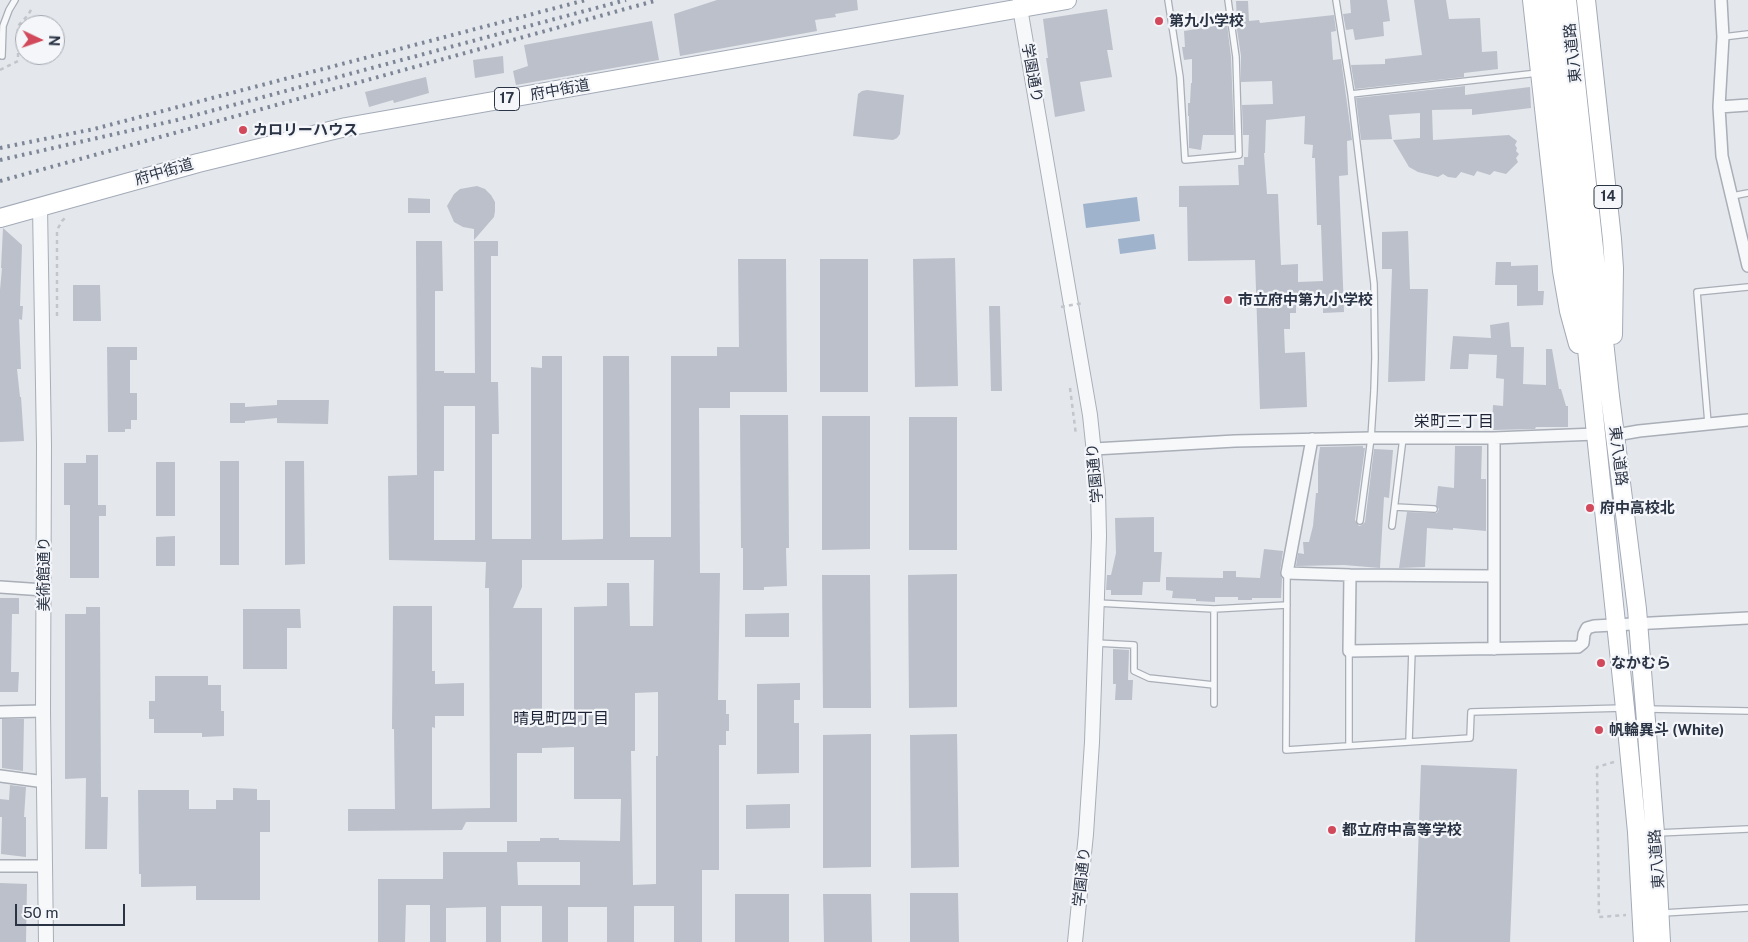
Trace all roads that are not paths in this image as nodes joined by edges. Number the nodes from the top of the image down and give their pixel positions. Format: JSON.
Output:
{"nodes":[{"id":1,"x":15,"y":0,"type":"edge"},
{"id":2,"x":1067,"y":0,"type":"edge"},
{"id":3,"x":1168,"y":0,"type":"edge"},
{"id":4,"x":1228,"y":0,"type":"edge"},
{"id":5,"x":1336,"y":0,"type":"edge"},
{"id":6,"x":1532,"y":0,"type":"edge"},
{"id":7,"x":1550,"y":0,"type":"edge"},
{"id":8,"x":1567,"y":0,"type":"edge"},
{"id":9,"x":1586,"y":0,"type":"edge"},
{"id":10,"x":1721,"y":0,"type":"edge"},
{"id":11,"x":1020,"y":4,"type":"edge"},
{"id":12,"x":1748,"y":34,"type":"edge"},
{"id":13,"x":1723,"y":37,"type":"junction"},
{"id":14,"x":2,"y":56,"type":"dead end"},
{"id":15,"x":1540,"y":73,"type":"junction"},
{"id":16,"x":1350,"y":94,"type":"junction"},
{"id":17,"x":1748,"y":105,"type":"edge"},
{"id":18,"x":1719,"y":107,"type":"junction"},
{"id":19,"x":1748,"y":193,"type":"edge"},
{"id":20,"x":1732,"y":196,"type":"junction"},
{"id":21,"x":40,"y":207,"type":"junction"},
{"id":22,"x":0,"y":218,"type":"edge"},
{"id":23,"x":1748,"y":266,"type":"edge"},
{"id":24,"x":1748,"y":287,"type":"edge"},
{"id":25,"x":1610,"y":396,"type":"junction"},
{"id":26,"x":1592,"y":397,"type":"junction"},
{"id":27,"x":1748,"y":420,"type":"edge"},
{"id":28,"x":1708,"y":423,"type":"junction"},
{"id":29,"x":1596,"y":434,"type":"junction"},
{"id":30,"x":1616,"y":435,"type":"junction"},
{"id":31,"x":1371,"y":438,"type":"junction"},
{"id":32,"x":1404,"y":438,"type":"junction"},
{"id":33,"x":1494,"y":438,"type":"junction"},
{"id":34,"x":1312,"y":439,"type":"junction"},
{"id":35,"x":1094,"y":448,"type":"junction"},
{"id":36,"x":1621,"y":480,"type":"junction"},
{"id":37,"x":1395,"y":507,"type":"junction"},
{"id":38,"x":1434,"y":510,"type":"dead end"},
{"id":39,"x":1360,"y":521,"type":"dead end"},
{"id":40,"x":1392,"y":526,"type":"dead end"},
{"id":41,"x":1610,"y":572,"type":"junction"},
{"id":42,"x":1288,"y":573,"type":"junction"},
{"id":43,"x":1350,"y":575,"type":"junction"},
{"id":44,"x":1493,"y":576,"type":"junction"},
{"id":45,"x":0,"y":587,"type":"edge"},
{"id":46,"x":44,"y":590,"type":"junction"},
{"id":47,"x":1097,"y":604,"type":"junction"},
{"id":48,"x":1287,"y":605,"type":"junction"},
{"id":49,"x":1214,"y":609,"type":"junction"},
{"id":50,"x":1748,"y":618,"type":"edge"},
{"id":51,"x":1638,"y":622,"type":"junction"},
{"id":52,"x":1616,"y":624,"type":"junction"},
{"id":53,"x":1095,"y":643,"type":"junction"},
{"id":54,"x":1494,"y":649,"type":"junction"},
{"id":55,"x":1412,"y":650,"type":"junction"},
{"id":56,"x":1350,"y":651,"type":"junction"},
{"id":57,"x":1214,"y":685,"type":"junction"},
{"id":58,"x":1214,"y":704,"type":"dead end"},
{"id":59,"x":1625,"y":708,"type":"junction"},
{"id":60,"x":1644,"y":709,"type":"junction"},
{"id":61,"x":43,"y":711,"type":"junction"},
{"id":62,"x":1748,"y":711,"type":"edge"},
{"id":63,"x":0,"y":712,"type":"edge"},
{"id":64,"x":1409,"y":741,"type":"junction"},
{"id":65,"x":1350,"y":745,"type":"junction"},
{"id":66,"x":0,"y":776,"type":"edge"},
{"id":67,"x":44,"y":782,"type":"junction"},
{"id":68,"x":1748,"y":829,"type":"edge"},
{"id":69,"x":1655,"y":833,"type":"junction"},
{"id":70,"x":0,"y":866,"type":"edge"},
{"id":71,"x":46,"y":866,"type":"junction"},
{"id":72,"x":1748,"y":908,"type":"edge"},
{"id":73,"x":1660,"y":913,"type":"junction"},
{"id":74,"x":46,"y":942,"type":"edge"},
{"id":75,"x":1075,"y":942,"type":"edge"},
{"id":76,"x":1643,"y":942,"type":"edge"},
{"id":77,"x":1661,"y":942,"type":"edge"}],
"edges":[{"from":1,"to":14,"type":"lane"},
{"from":2,"to":11,"type":"main road","name":"府中街道","number":"17"},
{"from":3,"to":4,"type":"lane"},
{"from":5,"to":16,"type":"lane"},
{"from":6,"to":15,"type":"main road","number":"14"},
{"from":7,"to":26,"type":"main road","name":"東八道路","number":"14"},
{"from":8,"to":25,"type":"main road","name":"東八道路","number":"14"},
{"from":9,"to":25,"type":"main road","number":"14"},
{"from":10,"to":13,"type":"street"},
{"from":11,"to":21,"type":"main road","name":"府中街道","number":"17"},
{"from":11,"to":35,"type":"street","name":"学園通り"},
{"from":12,"to":13,"type":"lane"},
{"from":13,"to":18,"type":"street"},
{"from":15,"to":16,"type":"lane"},
{"from":15,"to":26,"type":"main road","number":"14"},
{"from":16,"to":31,"type":"lane"},
{"from":17,"to":18,"type":"street"},
{"from":18,"to":20,"type":"street"},
{"from":19,"to":20,"type":"lane"},
{"from":20,"to":23,"type":"street"},
{"from":21,"to":22,"type":"main road","name":"府中街道","number":"17"},
{"from":21,"to":46,"type":"street","name":"美術館通り"},
{"from":24,"to":28,"type":"lane"},
{"from":25,"to":30,"type":"main road","name":"東八道路","number":"14"},
{"from":26,"to":29,"type":"main road","name":"東八道路","number":"14"},
{"from":27,"to":28,"type":"street"},
{"from":28,"to":30,"type":"street"},
{"from":29,"to":33,"type":"street"},
{"from":29,"to":41,"type":"main road","name":"東八道路","number":"14"},
{"from":30,"to":36,"type":"main road","name":"東八道路","number":"14"},
{"from":31,"to":32,"type":"street"},
{"from":31,"to":34,"type":"street"},
{"from":31,"to":39,"type":"lane"},
{"from":32,"to":33,"type":"street"},
{"from":32,"to":37,"type":"lane"},
{"from":33,"to":44,"type":"street"},
{"from":34,"to":35,"type":"street"},
{"from":34,"to":42,"type":"street"},
{"from":35,"to":47,"type":"street","name":"学園通り"},
{"from":36,"to":41,"type":"main road"},
{"from":36,"to":51,"type":"main road","name":"東八道路","number":"14"},
{"from":37,"to":38,"type":"lane"},
{"from":37,"to":40,"type":"lane"},
{"from":41,"to":52,"type":"main road","name":"東八道路","number":"14"},
{"from":42,"to":43,"type":"street"},
{"from":42,"to":48,"type":"lane"},
{"from":43,"to":44,"type":"street"},
{"from":43,"to":56,"type":"street"},
{"from":44,"to":54,"type":"street"},
{"from":45,"to":46,"type":"street"},
{"from":46,"to":61,"type":"street","name":"美術館通り"},
{"from":47,"to":49,"type":"lane"},
{"from":47,"to":53,"type":"street","name":"学園通り"},
{"from":48,"to":49,"type":"lane"},
{"from":48,"to":65,"type":"lane"},
{"from":49,"to":57,"type":"lane"},
{"from":50,"to":51,"type":"street"},
{"from":51,"to":52,"type":"street"},
{"from":51,"to":60,"type":"main road","name":"東八道路","number":"14"},
{"from":52,"to":54,"type":"street"},
{"from":52,"to":59,"type":"main road","name":"東八道路","number":"14"},
{"from":53,"to":57,"type":"lane"},
{"from":53,"to":75,"type":"street","name":"学園通り"},
{"from":54,"to":55,"type":"street"},
{"from":55,"to":56,"type":"street"},
{"from":55,"to":64,"type":"lane"},
{"from":56,"to":65,"type":"lane"},
{"from":57,"to":58,"type":"lane"},
{"from":59,"to":64,"type":"lane"},
{"from":59,"to":76,"type":"main road","name":"東八道路","number":"14"},
{"from":60,"to":62,"type":"lane"},
{"from":60,"to":69,"type":"main road","name":"東八道路","number":"14"},
{"from":61,"to":63,"type":"street"},
{"from":61,"to":67,"type":"street","name":"美術館通り"},
{"from":64,"to":65,"type":"lane"},
{"from":66,"to":67,"type":"street"},
{"from":67,"to":71,"type":"street","name":"美術館通り"},
{"from":68,"to":69,"type":"lane"},
{"from":69,"to":73,"type":"main road","name":"東八道路","number":"14"},
{"from":70,"to":71,"type":"street"},
{"from":71,"to":74,"type":"street","name":"美術館通り"},
{"from":72,"to":73,"type":"lane"},
{"from":73,"to":77,"type":"main road","name":"東八道路","number":"14"}]}
